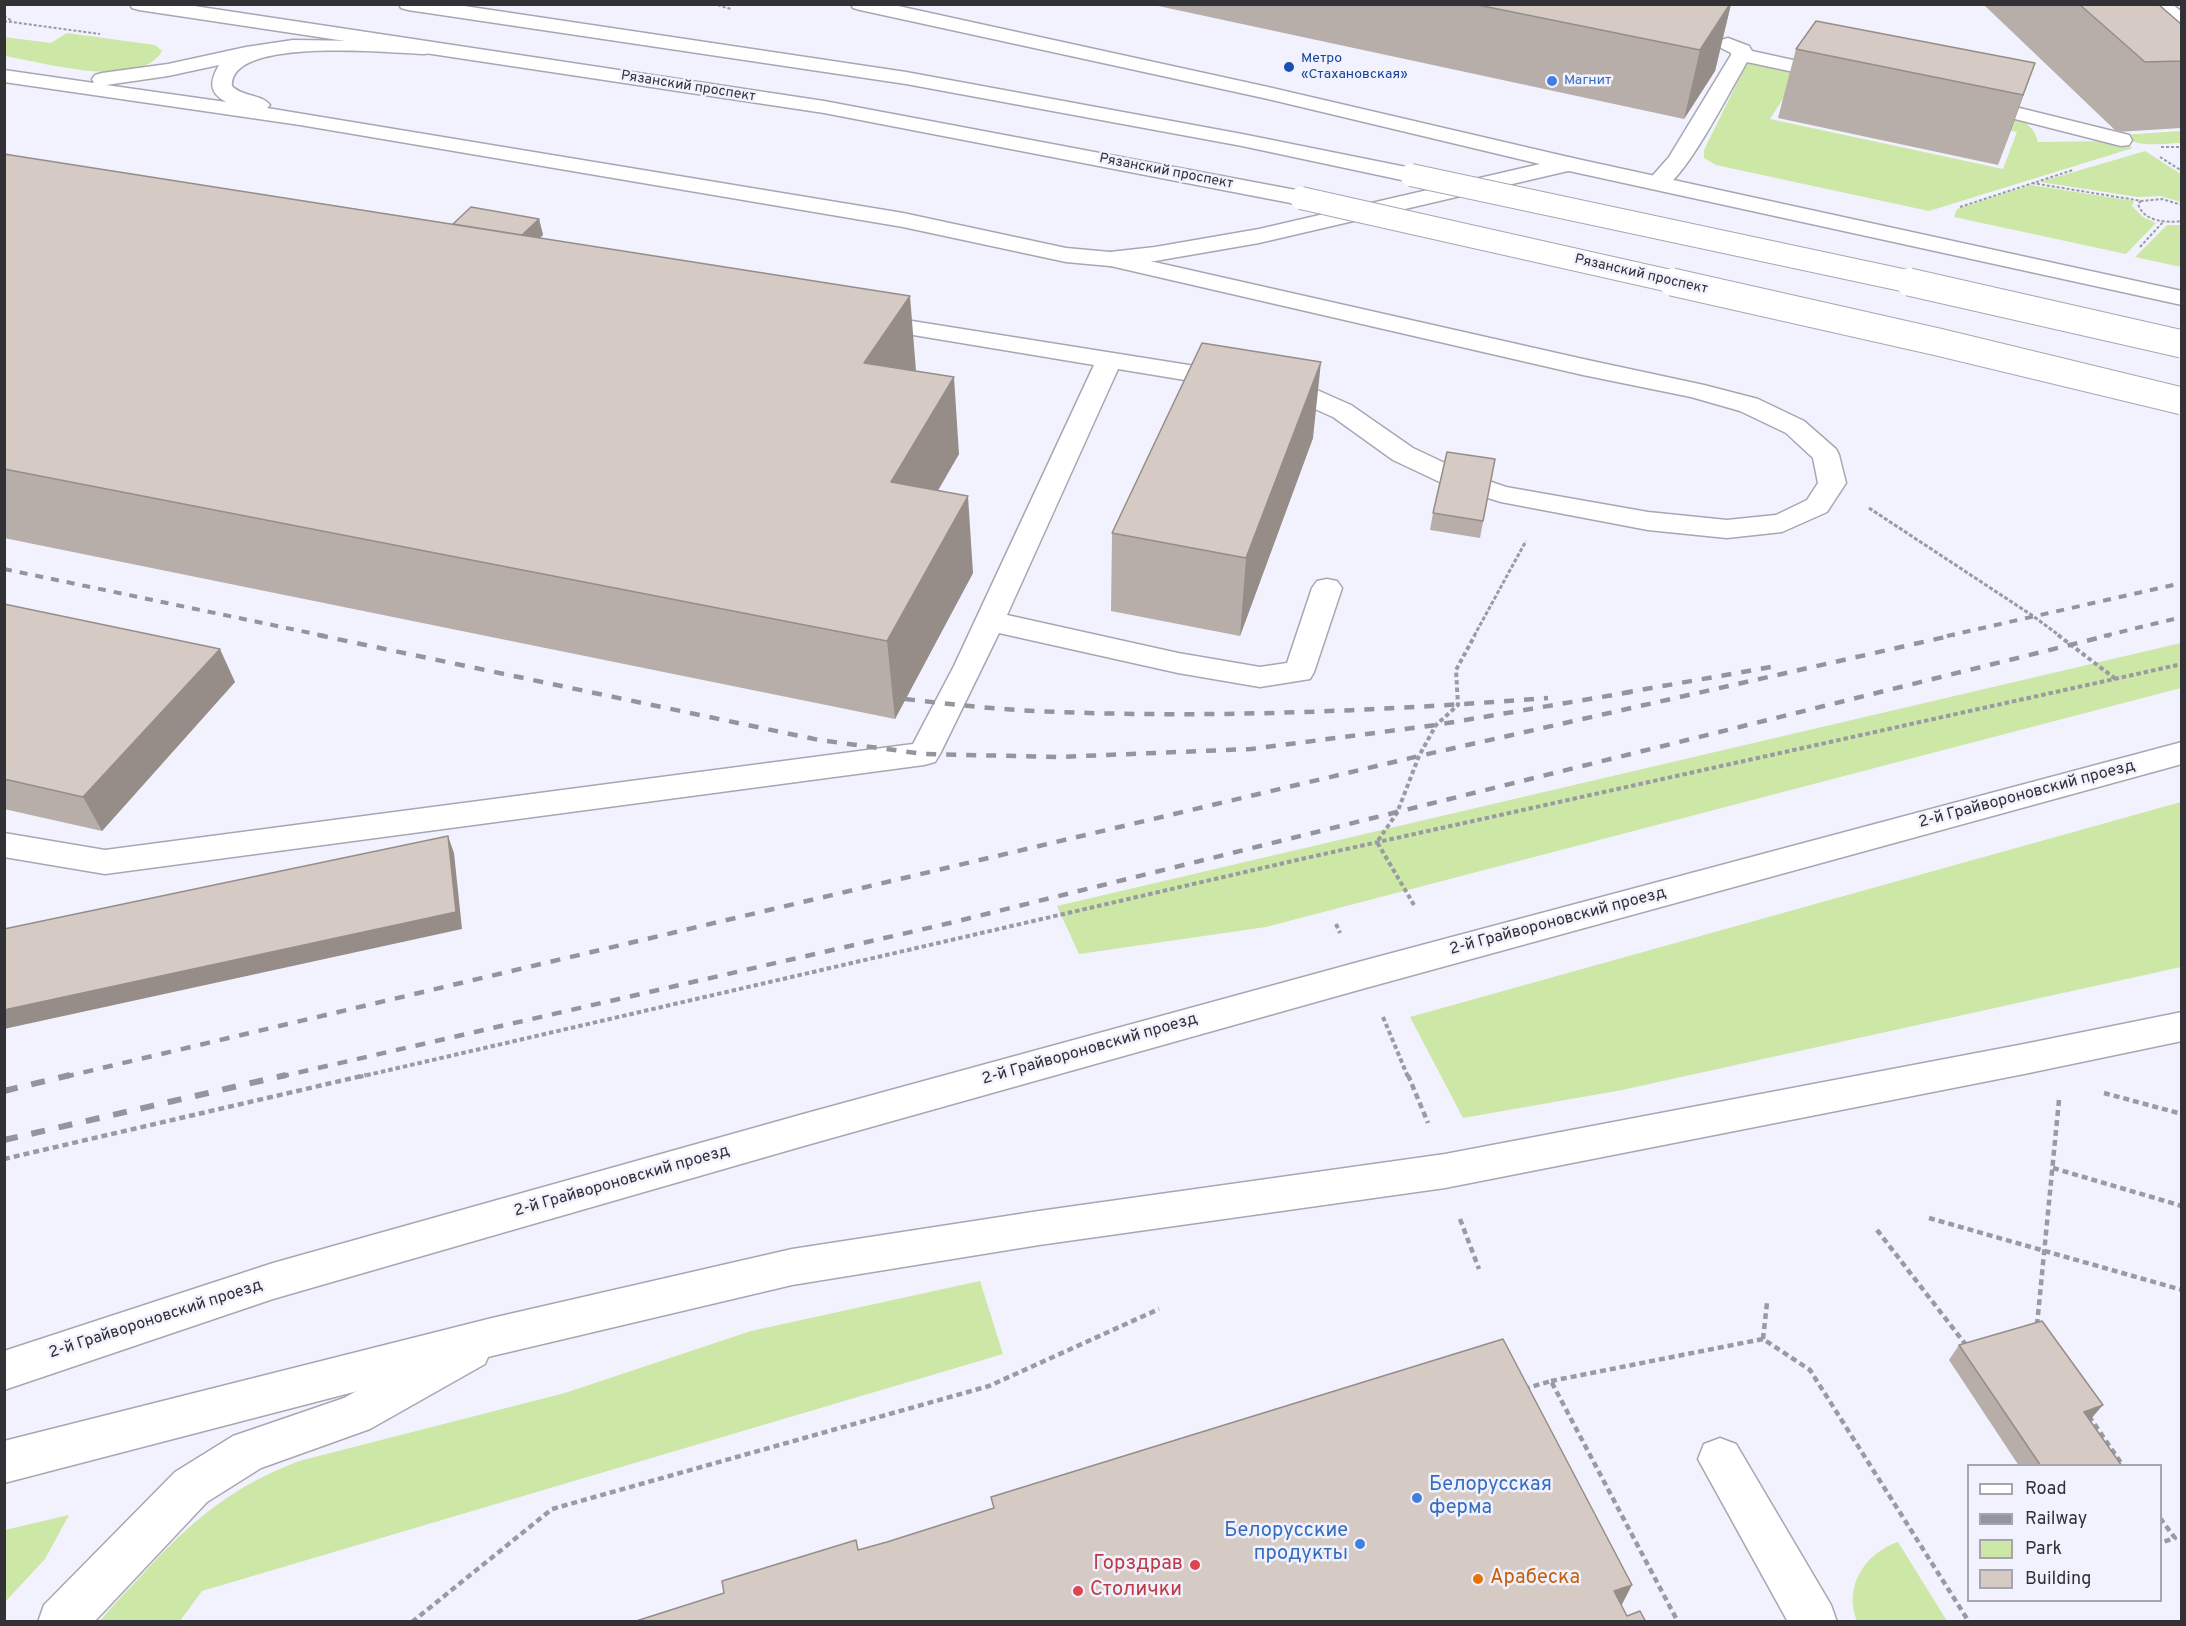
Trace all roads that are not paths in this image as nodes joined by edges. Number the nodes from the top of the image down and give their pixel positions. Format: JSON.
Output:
{"nodes":[{"id":1,"x":139,"y":4,"type":"edge"},
{"id":2,"x":408,"y":4,"type":"edge"},
{"id":3,"x":860,"y":4,"type":"edge"},
{"id":4,"x":2160,"y":4,"type":"edge"},
{"id":5,"x":443,"y":8,"type":"edge"},
{"id":6,"x":2181,"y":22,"type":"edge"},
{"id":7,"x":1712,"y":40,"type":"edge"},
{"id":8,"x":435,"y":48,"type":"junction"},
{"id":9,"x":254,"y":52,"type":"junction"},
{"id":10,"x":1741,"y":55,"type":"junction"},
{"id":11,"x":4,"y":76,"type":"edge"},
{"id":12,"x":1858,"y":79,"type":"edge"},
{"id":13,"x":1951,"y":98,"type":"edge"},
{"id":14,"x":300,"y":119,"type":"junction"},
{"id":15,"x":2121,"y":140,"type":"dead end"},
{"id":16,"x":1568,"y":164,"type":"junction"},
{"id":17,"x":1658,"y":182,"type":"junction"},
{"id":18,"x":1110,"y":259,"type":"junction"},
{"id":19,"x":2181,"y":298,"type":"edge"},
{"id":20,"x":839,"y":317,"type":"edge"},
{"id":21,"x":2181,"y":344,"type":"edge"},
{"id":22,"x":1109,"y":360,"type":"junction"},
{"id":23,"x":2181,"y":401,"type":"edge"},
{"id":24,"x":1327,"y":588,"type":"dead end"},
{"id":25,"x":990,"y":621,"type":"junction"},
{"id":26,"x":2181,"y":753,"type":"edge"},
{"id":27,"x":4,"y":844,"type":"edge"},
{"id":28,"x":2181,"y":1026,"type":"edge"},
{"id":29,"x":492,"y":1337,"type":"junction"},
{"id":30,"x":4,"y":1371,"type":"edge"},
{"id":31,"x":1720,"y":1459,"type":"dead end"},
{"id":32,"x":4,"y":1462,"type":"edge"},
{"id":33,"x":62,"y":1621,"type":"edge"},
{"id":34,"x":1814,"y":1622,"type":"edge"}],
"edges":[{"from":1,"to":8,"type":"main road","name":"Рязанский проспект"},
{"from":2,"to":5,"type":"main road"},
{"from":3,"to":16,"type":"main road"},
{"from":4,"to":6,"type":"main road"},
{"from":5,"to":21,"type":"main road","bridge":true},
{"from":7,"to":10,"type":"main road"},
{"from":8,"to":9,"type":"main road"},
{"from":8,"to":23,"type":"main road","name":"Рязанский проспект","bridge":true},
{"from":9,"to":11,"type":"main road"},
{"from":9,"to":14,"type":"main road"},
{"from":10,"to":12,"type":"main road"},
{"from":10,"to":17,"type":"main road"},
{"from":11,"to":14,"type":"main road"},
{"from":13,"to":15,"type":"main road"},
{"from":14,"to":18,"type":"main road"},
{"from":16,"to":17,"type":"main road"},
{"from":16,"to":18,"type":"main road"},
{"from":17,"to":19,"type":"main road"},
{"from":18,"to":22,"type":"main road"},
{"from":20,"to":22,"type":"main road"},
{"from":22,"to":25,"type":"main road"},
{"from":24,"to":25,"type":"main road"},
{"from":25,"to":27,"type":"main road"},
{"from":26,"to":30,"type":"main road","name":"2-й Грайвороновский проезд"},
{"from":28,"to":29,"type":"main road"},
{"from":29,"to":32,"type":"main road"},
{"from":29,"to":33,"type":"main road"},
{"from":31,"to":34,"type":"main road"}]}
